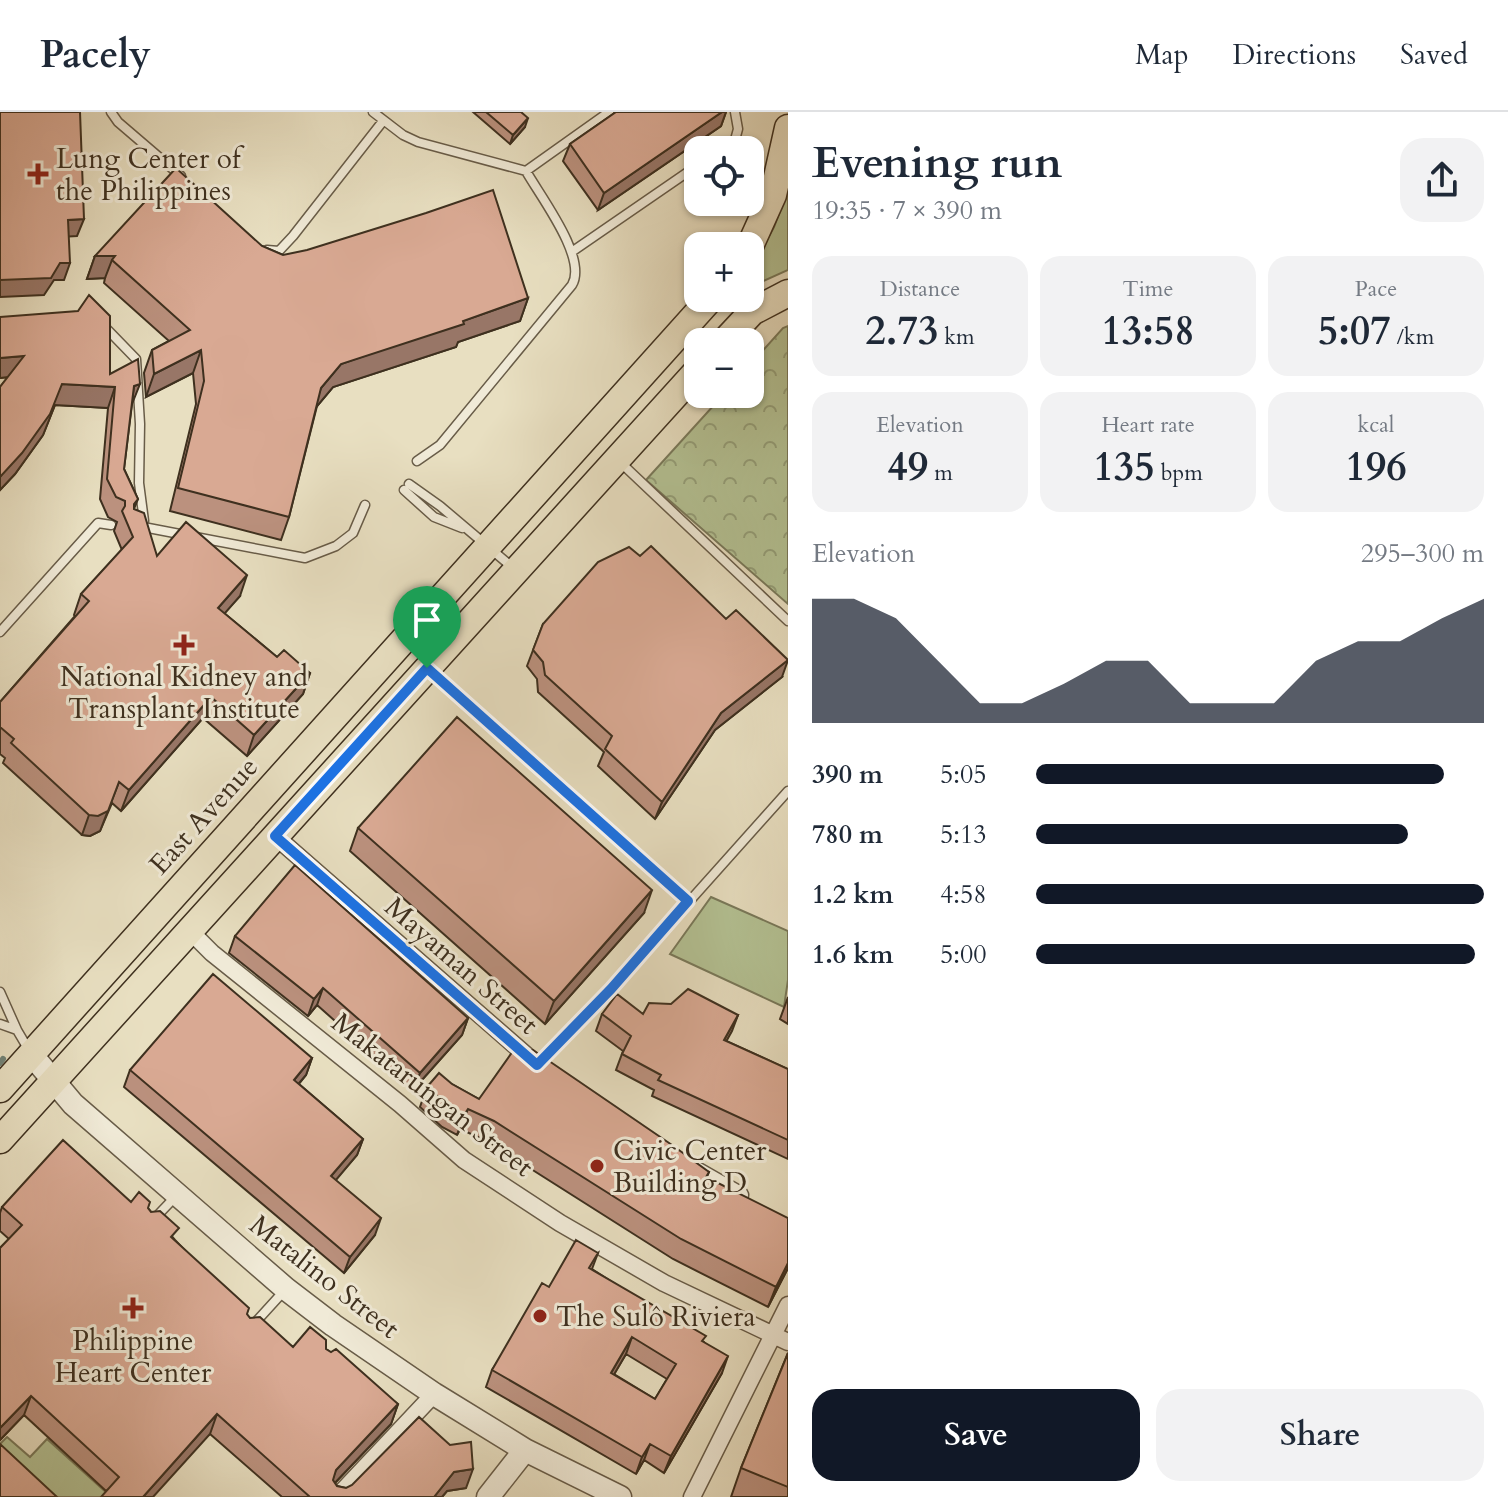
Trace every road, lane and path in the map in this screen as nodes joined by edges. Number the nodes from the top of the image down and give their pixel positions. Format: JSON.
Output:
{"nodes":[{"id":1,"x":111,"y":112,"type":"edge"},
{"id":2,"x":373,"y":112,"type":"edge"},
{"id":3,"x":609,"y":112,"type":"edge"},
{"id":4,"x":735,"y":112,"type":"edge"},
{"id":5,"x":383,"y":121,"type":"junction"},
{"id":6,"x":788,"y":128,"type":"edge"},
{"id":7,"x":736,"y":136,"type":"edge"},
{"id":8,"x":526,"y":171,"type":"junction"},
{"id":9,"x":684,"y":175,"type":"edge"},
{"id":10,"x":189,"y":183,"type":"edge"},
{"id":11,"x":756,"y":232,"type":"edge"},
{"id":12,"x":264,"y":247,"type":"edge"},
{"id":13,"x":573,"y":251,"type":"junction"},
{"id":14,"x":788,"y":293,"type":"edge"},
{"id":15,"x":697,"y":312,"type":"edge"},
{"id":16,"x":92,"y":313,"type":"edge"},
{"id":17,"x":737,"y":328,"type":"edge"},
{"id":18,"x":684,"y":385,"type":"edge"},
{"id":19,"x":617,"y":459,"type":"junction"},
{"id":20,"x":417,"y":461,"type":"dead end"},
{"id":21,"x":406,"y":487,"type":"dead end"},
{"id":22,"x":365,"y":505,"type":"dead end"},
{"id":23,"x":111,"y":525,"type":"dead end"},
{"id":24,"x":133,"y":526,"type":"edge"},
{"id":25,"x":146,"y":527,"type":"junction"},
{"id":26,"x":479,"y":538,"type":"junction"},
{"id":27,"x":516,"y":570,"type":"junction"},
{"id":28,"x":788,"y":621,"type":"edge"},
{"id":29,"x":0,"y":632,"type":"edge"},
{"id":30,"x":427,"y":668,"type":"junction"},
{"id":31,"x":788,"y":791,"type":"edge"},
{"id":32,"x":275,"y":836,"type":"junction"},
{"id":33,"x":688,"y":901,"type":"junction"},
{"id":34,"x":189,"y":930,"type":"junction"},
{"id":35,"x":0,"y":992,"type":"edge"},
{"id":36,"x":0,"y":1024,"type":"edge"},
{"id":37,"x":17,"y":1030,"type":"junction"},
{"id":38,"x":31,"y":1054,"type":"junction"},
{"id":39,"x":543,"y":1070,"type":"joint"},
{"id":40,"x":51,"y":1081,"type":"junction"},
{"id":41,"x":0,"y":1089,"type":"edge"},
{"id":42,"x":0,"y":1140,"type":"edge"},
{"id":43,"x":678,"y":1160,"type":"edge"},
{"id":44,"x":177,"y":1196,"type":"junction"},
{"id":45,"x":750,"y":1200,"type":"edge"},
{"id":46,"x":148,"y":1226,"type":"edge"},
{"id":47,"x":286,"y":1289,"type":"junction"},
{"id":48,"x":788,"y":1305,"type":"edge"},
{"id":49,"x":247,"y":1332,"type":"edge"},
{"id":50,"x":772,"y":1336,"type":"junction"},
{"id":51,"x":788,"y":1342,"type":"edge"},
{"id":52,"x":434,"y":1394,"type":"junction"},
{"id":53,"x":525,"y":1450,"type":"junction"},
{"id":54,"x":337,"y":1497,"type":"edge"},
{"id":55,"x":488,"y":1497,"type":"edge"},
{"id":56,"x":620,"y":1497,"type":"edge"},
{"id":57,"x":692,"y":1497,"type":"edge"}],
"edges":[{"from":1,"to":10,"type":"lane"},
{"from":2,"to":5,"type":"lane"},
{"from":3,"to":8,"type":"lane"},
{"from":4,"to":7,"type":"lane"},
{"from":5,"to":8,"type":"lane"},
{"from":5,"to":12,"type":"lane"},
{"from":6,"to":11,"type":"main road"},
{"from":8,"to":13,"type":"lane"},
{"from":9,"to":13,"type":"lane"},
{"from":13,"to":20,"type":"lane"},
{"from":14,"to":17,"type":"main road"},
{"from":15,"to":26,"type":"main road","name":"East Avenue"},
{"from":16,"to":25,"type":"lane"},
{"from":18,"to":19,"type":"main road"},
{"from":19,"to":27,"type":"main road"},
{"from":19,"to":28,"type":"lane"},
{"from":21,"to":26,"type":"lane"},
{"from":22,"to":25,"type":"lane"},
{"from":23,"to":29,"type":"lane"},
{"from":24,"to":25,"type":"lane"},
{"from":26,"to":27,"type":"lane"},
{"from":26,"to":38,"type":"main road","name":"East Avenue"},
{"from":27,"to":30,"type":"main road"},
{"from":30,"to":32,"type":"main road"},
{"from":30,"to":33,"type":"lane"},
{"from":31,"to":33,"type":"lane"},
{"from":32,"to":34,"type":"main road"},
{"from":32,"to":39,"type":"street","name":"Mayaman Street"},
{"from":33,"to":39,"type":"lane"},
{"from":34,"to":40,"type":"main road"},
{"from":34,"to":50,"type":"street","name":"Makatarungan Street"},
{"from":35,"to":37,"type":"lane"},
{"from":36,"to":37,"type":"lane"},
{"from":37,"to":38,"type":"lane"},
{"from":38,"to":40,"type":"street","name":"Matalino Street"},
{"from":38,"to":41,"type":"main road","name":"East Avenue"},
{"from":40,"to":42,"type":"main road"},
{"from":40,"to":44,"type":"street","name":"Matalino Street"},
{"from":43,"to":45,"type":"street"},
{"from":44,"to":46,"type":"lane"},
{"from":44,"to":47,"type":"street","name":"Matalino Street"},
{"from":47,"to":49,"type":"lane"},
{"from":47,"to":52,"type":"street","name":"Matalino Street"},
{"from":48,"to":50,"type":"street"},
{"from":50,"to":51,"type":"street","name":"Makatarungan Street"},
{"from":50,"to":57,"type":"street"},
{"from":52,"to":53,"type":"street","name":"Matalino Street"},
{"from":52,"to":54,"type":"street"},
{"from":53,"to":55,"type":"street"},
{"from":53,"to":56,"type":"street","name":"Matalino Street"}]}
